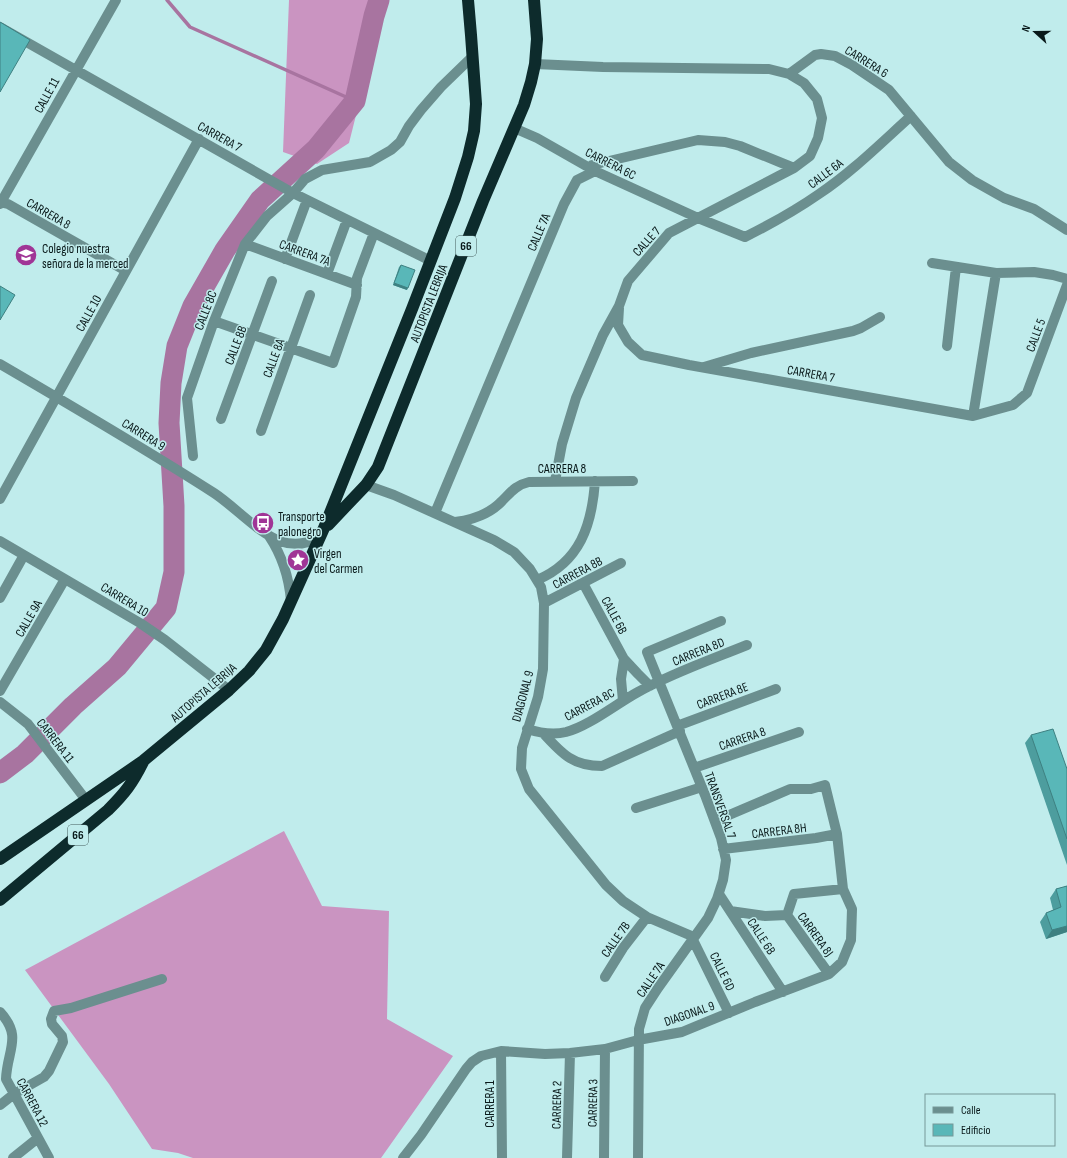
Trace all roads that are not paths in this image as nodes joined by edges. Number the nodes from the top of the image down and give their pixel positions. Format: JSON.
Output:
{"nodes":[{"id":1,"x":116,"y":0,"type":"edge"},
{"id":2,"x":468,"y":0,"type":"edge"},
{"id":3,"x":476,"y":0,"type":"edge"},
{"id":4,"x":534,"y":4,"type":"edge"},
{"id":5,"x":0,"y":27,"type":"edge"},
{"id":6,"x":472,"y":35,"type":"junction"},
{"id":7,"x":473,"y":56,"type":"junction"},
{"id":8,"x":535,"y":64,"type":"junction"},
{"id":9,"x":76,"y":70,"type":"junction"},
{"id":10,"x":789,"y":74,"type":"junction"},
{"id":11,"x":911,"y":116,"type":"junction"},
{"id":12,"x":514,"y":128,"type":"junction"},
{"id":13,"x":199,"y":139,"type":"junction"},
{"id":14,"x":794,"y":168,"type":"junction"},
{"id":15,"x":595,"y":171,"type":"junction"},
{"id":16,"x":289,"y":191,"type":"junction"},
{"id":17,"x":307,"y":200,"type":"junction"},
{"id":18,"x":0,"y":202,"type":"edge"},
{"id":19,"x":698,"y":218,"type":"junction"},
{"id":20,"x":347,"y":220,"type":"junction"},
{"id":21,"x":1067,"y":230,"type":"edge"},
{"id":22,"x":374,"y":233,"type":"junction"},
{"id":23,"x":745,"y":237,"type":"joint"},
{"id":24,"x":245,"y":244,"type":"junction"},
{"id":25,"x":285,"y":259,"type":"junction"},
{"id":26,"x":431,"y":261,"type":"junction"},
{"id":27,"x":932,"y":263,"type":"dead end"},
{"id":28,"x":956,"y":267,"type":"junction"},
{"id":29,"x":126,"y":271,"type":"junction"},
{"id":30,"x":996,"y":273,"type":"junction"},
{"id":31,"x":328,"y":274,"type":"junction"},
{"id":32,"x":1067,"y":279,"type":"edge"},
{"id":33,"x":272,"y":281,"type":"dead end"},
{"id":34,"x":357,"y":285,"type":"junction"},
{"id":35,"x":1067,"y":285,"type":"edge"},
{"id":36,"x":310,"y":294,"type":"dead end"},
{"id":37,"x":619,"y":306,"type":"junction"},
{"id":38,"x":880,"y":317,"type":"dead end"},
{"id":39,"x":214,"y":321,"type":"junction"},
{"id":40,"x":253,"y":334,"type":"junction"},
{"id":41,"x":947,"y":346,"type":"dead end"},
{"id":42,"x":290,"y":348,"type":"junction"},
{"id":43,"x":0,"y":364,"type":"edge"},
{"id":44,"x":702,"y":367,"type":"junction"},
{"id":45,"x":1027,"y":393,"type":"joint"},
{"id":46,"x":57,"y":397,"type":"junction"},
{"id":47,"x":973,"y":416,"type":"junction"},
{"id":48,"x":221,"y":418,"type":"dead end"},
{"id":49,"x":261,"y":431,"type":"dead end"},
{"id":50,"x":193,"y":456,"type":"dead end"},
{"id":51,"x":555,"y":481,"type":"junction"},
{"id":52,"x":595,"y":481,"type":"junction"},
{"id":53,"x":634,"y":481,"type":"dead end"},
{"id":54,"x":366,"y":485,"type":"junction"},
{"id":55,"x":0,"y":500,"type":"edge"},
{"id":56,"x":435,"y":514,"type":"junction"},
{"id":57,"x":455,"y":522,"type":"junction"},
{"id":58,"x":322,"y":532,"type":"junction"},
{"id":59,"x":268,"y":535,"type":"junction"},
{"id":60,"x":0,"y":541,"type":"edge"},
{"id":61,"x":24,"y":555,"type":"junction"},
{"id":62,"x":621,"y":564,"type":"dead end"},
{"id":63,"x":66,"y":579,"type":"junction"},
{"id":64,"x":537,"y":580,"type":"junction"},
{"id":65,"x":583,"y":583,"type":"junction"},
{"id":66,"x":0,"y":598,"type":"edge"},
{"id":67,"x":291,"y":601,"type":"junction"},
{"id":68,"x":544,"y":603,"type":"junction"},
{"id":69,"x":721,"y":621,"type":"dead end"},
{"id":70,"x":747,"y":645,"type":"dead end"},
{"id":71,"x":624,"y":658,"type":"junction"},
{"id":72,"x":655,"y":683,"type":"junction"},
{"id":73,"x":776,"y":689,"type":"dead end"},
{"id":74,"x":229,"y":690,"type":"junction"},
{"id":75,"x":0,"y":691,"type":"edge"},
{"id":76,"x":623,"y":701,"type":"junction"},
{"id":77,"x":0,"y":702,"type":"edge"},
{"id":78,"x":527,"y":729,"type":"junction"},
{"id":79,"x":678,"y":729,"type":"junction"},
{"id":80,"x":799,"y":732,"type":"dead end"},
{"id":81,"x":543,"y":734,"type":"junction"},
{"id":82,"x":144,"y":760,"type":"junction"},
{"id":83,"x":694,"y":768,"type":"junction"},
{"id":84,"x":702,"y":787,"type":"junction"},
{"id":85,"x":86,"y":800,"type":"junction"},
{"id":86,"x":636,"y":808,"type":"dead end"},
{"id":87,"x":714,"y":821,"type":"junction"},
{"id":88,"x":837,"y":834,"type":"junction"},
{"id":89,"x":723,"y":849,"type":"junction"},
{"id":90,"x":0,"y":859,"type":"edge"},
{"id":91,"x":843,"y":890,"type":"junction"},
{"id":92,"x":719,"y":894,"type":"junction"},
{"id":93,"x":0,"y":900,"type":"edge"},
{"id":94,"x":730,"y":911,"type":"junction"},
{"id":95,"x":787,"y":916,"type":"junction"},
{"id":96,"x":647,"y":917,"type":"junction"},
{"id":97,"x":693,"y":938,"type":"junction"},
{"id":98,"x":829,"y":974,"type":"junction"},
{"id":99,"x":605,"y":976,"type":"dead end"},
{"id":100,"x":162,"y":979,"type":"dead end"},
{"id":101,"x":783,"y":992,"type":"junction"},
{"id":102,"x":0,"y":1012,"type":"edge"},
{"id":103,"x":729,"y":1013,"type":"junction"},
{"id":104,"x":638,"y":1040,"type":"junction"},
{"id":105,"x":605,"y":1049,"type":"junction"},
{"id":106,"x":501,"y":1051,"type":"junction"},
{"id":107,"x":570,"y":1053,"type":"junction"},
{"id":108,"x":14,"y":1094,"type":"junction"},
{"id":109,"x":0,"y":1105,"type":"edge"},
{"id":110,"x":38,"y":1138,"type":"junction"},
{"id":111,"x":13,"y":1158,"type":"edge"},
{"id":112,"x":49,"y":1158,"type":"edge"},
{"id":113,"x":403,"y":1158,"type":"edge"},
{"id":114,"x":502,"y":1158,"type":"edge"},
{"id":115,"x":567,"y":1158,"type":"edge"},
{"id":116,"x":604,"y":1158,"type":"edge"},
{"id":117,"x":638,"y":1158,"type":"edge"}],
"edges":[{"from":1,"to":9,"type":"street","name":"CALLE 11"},
{"from":2,"to":6,"type":"highway","name":"AUTOPISTA LEBRIJA","number":"66"},
{"from":3,"to":6,"type":"highway"},
{"from":4,"to":8,"type":"highway","name":"AUTOPISTA LEBRIJA","number":"66"},
{"from":5,"to":9,"type":"street","name":"CARRERA 7"},
{"from":6,"to":7,"type":"highway","name":"AUTOPISTA LEBRIJA","number":"66"},
{"from":7,"to":16,"type":"street","name":"CALLE 8C"},
{"from":7,"to":26,"type":"highway","name":"AUTOPISTA LEBRIJA","number":"66"},
{"from":8,"to":10,"type":"street"},
{"from":8,"to":12,"type":"highway","name":"AUTOPISTA LEBRIJA","number":"66"},
{"from":9,"to":13,"type":"street","name":"CARRERA 7"},
{"from":9,"to":18,"type":"street","name":"CALLE 11"},
{"from":10,"to":11,"type":"street","name":"CARRERA 6"},
{"from":10,"to":14,"type":"street","name":"CALLE 7"},
{"from":11,"to":21,"type":"street","name":"CARRERA 6"},
{"from":11,"to":23,"type":"street","name":"CALLE 6A"},
{"from":12,"to":15,"type":"street","name":"CARRERA 6C"},
{"from":12,"to":54,"type":"highway","name":"AUTOPISTA LEBRIJA","number":"66"},
{"from":13,"to":16,"type":"street","name":"CARRERA 7"},
{"from":13,"to":29,"type":"street","name":"CALLE 10"},
{"from":14,"to":15,"type":"street","name":"CALLE 7A"},
{"from":14,"to":19,"type":"street","name":"CALLE 7"},
{"from":15,"to":19,"type":"street","name":"CARRERA 6C"},
{"from":15,"to":56,"type":"street","name":"CALLE 7A"},
{"from":16,"to":17,"type":"street","name":"CARRERA 7"},
{"from":16,"to":24,"type":"street","name":"CALLE 8C"},
{"from":17,"to":20,"type":"street","name":"CARRERA 7"},
{"from":17,"to":25,"type":"street"},
{"from":18,"to":29,"type":"street","name":"CARRERA 8"},
{"from":19,"to":23,"type":"street","name":"CARRERA 6C"},
{"from":19,"to":37,"type":"street","name":"CALLE 7"},
{"from":20,"to":22,"type":"street","name":"CARRERA 7"},
{"from":20,"to":31,"type":"street"},
{"from":22,"to":26,"type":"street","name":"CARRERA 7"},
{"from":22,"to":34,"type":"street"},
{"from":24,"to":25,"type":"street","name":"CARRERA 7A"},
{"from":24,"to":39,"type":"street","name":"CALLE 8C"},
{"from":25,"to":31,"type":"street","name":"CARRERA 7A"},
{"from":26,"to":58,"type":"highway","name":"AUTOPISTA LEBRIJA","number":"66"},
{"from":27,"to":28,"type":"street"},
{"from":28,"to":30,"type":"street"},
{"from":28,"to":41,"type":"street"},
{"from":29,"to":46,"type":"street","name":"CALLE 10"},
{"from":30,"to":32,"type":"street"},
{"from":30,"to":47,"type":"street"},
{"from":31,"to":34,"type":"street","name":"CARRERA 7A"},
{"from":33,"to":40,"type":"street","name":"CALLE 8B"},
{"from":34,"to":42,"type":"street"},
{"from":35,"to":45,"type":"street","name":"CALLE 5"},
{"from":36,"to":42,"type":"street","name":"CALLE 8A"},
{"from":37,"to":44,"type":"street","name":"CARRERA 7"},
{"from":37,"to":51,"type":"street","name":"CALLE 7"},
{"from":38,"to":44,"type":"street"},
{"from":39,"to":40,"type":"street"},
{"from":39,"to":50,"type":"street","name":"CALLE 8C"},
{"from":40,"to":42,"type":"street"},
{"from":40,"to":48,"type":"street","name":"CALLE 8B"},
{"from":42,"to":49,"type":"street","name":"CALLE 8A"},
{"from":43,"to":46,"type":"street","name":"CARRERA 9"},
{"from":44,"to":47,"type":"street","name":"CARRERA 7"},
{"from":45,"to":47,"type":"street","name":"CARRERA 7"},
{"from":46,"to":55,"type":"street","name":"CALLE 10"},
{"from":46,"to":59,"type":"street","name":"CARRERA 9"},
{"from":51,"to":52,"type":"street","name":"CARRERA 8"},
{"from":51,"to":57,"type":"street","name":"CARRERA 8"},
{"from":52,"to":53,"type":"street","name":"CARRERA 8"},
{"from":52,"to":64,"type":"street"},
{"from":54,"to":56,"type":"street","name":"DIAGONAL 9"},
{"from":54,"to":58,"type":"highway","name":"AUTOPISTA LEBRIJA","number":"66"},
{"from":56,"to":57,"type":"street","name":"DIAGONAL 9"},
{"from":57,"to":64,"type":"street","name":"DIAGONAL 9"},
{"from":58,"to":59,"type":"street","name":"CARRERA 9"},
{"from":58,"to":67,"type":"highway","name":"AUTOPISTA LEBRIJA","number":"66"},
{"from":59,"to":67,"type":"street","name":"CARRERA 9"},
{"from":60,"to":61,"type":"street","name":"CARRERA 10"},
{"from":61,"to":63,"type":"street","name":"CARRERA 10"},
{"from":61,"to":66,"type":"street"},
{"from":62,"to":65,"type":"street","name":"CARRERA 8B"},
{"from":63,"to":74,"type":"street","name":"CARRERA 10"},
{"from":63,"to":75,"type":"street","name":"CALLE 9A"},
{"from":64,"to":68,"type":"street","name":"DIAGONAL 9"},
{"from":65,"to":68,"type":"street","name":"CARRERA 8B"},
{"from":65,"to":71,"type":"street","name":"CALLE 6B"},
{"from":67,"to":74,"type":"highway","name":"AUTOPISTA LEBRIJA","number":"66"},
{"from":68,"to":78,"type":"street","name":"DIAGONAL 9"},
{"from":69,"to":72,"type":"street"},
{"from":70,"to":72,"type":"street","name":"CARRERA 8D"},
{"from":71,"to":72,"type":"street","name":"CALLE 6B"},
{"from":71,"to":76,"type":"street"},
{"from":72,"to":76,"type":"street","name":"CARRERA 8C"},
{"from":72,"to":79,"type":"street","name":"TRANSVERSAL 7"},
{"from":73,"to":79,"type":"street","name":"CARRERA 8E"},
{"from":74,"to":82,"type":"highway","name":"AUTOPISTA LEBRIJA","number":"66"},
{"from":76,"to":81,"type":"street","name":"CARRERA 8C"},
{"from":77,"to":85,"type":"street","name":"CARRERA 11"},
{"from":78,"to":81,"type":"street","name":"CARRERA 8C"},
{"from":78,"to":96,"type":"street","name":"DIAGONAL 9"},
{"from":79,"to":81,"type":"street"},
{"from":79,"to":83,"type":"street","name":"TRANSVERSAL 7"},
{"from":80,"to":83,"type":"street","name":"CARRERA 8"},
{"from":82,"to":85,"type":"highway","name":"AUTOPISTA LEBRIJA","number":"66"},
{"from":82,"to":93,"type":"highway","name":"AUTOPISTA LEBRIJA","number":"66"},
{"from":83,"to":84,"type":"street","name":"TRANSVERSAL 7"},
{"from":84,"to":86,"type":"street"},
{"from":84,"to":87,"type":"street","name":"TRANSVERSAL 7"},
{"from":85,"to":90,"type":"highway","name":"AUTOPISTA LEBRIJA","number":"66"},
{"from":87,"to":88,"type":"street","name":"DIAGONAL 9"},
{"from":87,"to":89,"type":"street","name":"TRANSVERSAL 7"},
{"from":88,"to":89,"type":"street","name":"CARRERA 8H"},
{"from":88,"to":91,"type":"street","name":"DIAGONAL 9"},
{"from":89,"to":92,"type":"street","name":"TRANSVERSAL 7"},
{"from":91,"to":95,"type":"street"},
{"from":91,"to":98,"type":"street","name":"DIAGONAL 9"},
{"from":92,"to":94,"type":"street","name":"CALLE 6B"},
{"from":92,"to":97,"type":"street","name":"TRANSVERSAL 7"},
{"from":94,"to":95,"type":"street","name":"CARRERA 8J"},
{"from":94,"to":101,"type":"street","name":"CALLE 6B"},
{"from":95,"to":98,"type":"street","name":"CARRERA 8J"},
{"from":96,"to":97,"type":"street","name":"DIAGONAL 9"},
{"from":96,"to":99,"type":"street","name":"CALLE 7B"},
{"from":97,"to":103,"type":"street","name":"CALLE 6D"},
{"from":97,"to":104,"type":"street","name":"CALLE 7A"},
{"from":98,"to":101,"type":"street","name":"DIAGONAL 9"},
{"from":100,"to":108,"type":"street"},
{"from":101,"to":103,"type":"street","name":"DIAGONAL 9"},
{"from":102,"to":108,"type":"street","name":"CARRERA 12"},
{"from":103,"to":104,"type":"street","name":"DIAGONAL 9"},
{"from":104,"to":105,"type":"street","name":"DIAGONAL 9"},
{"from":104,"to":117,"type":"street","name":"CALLE 7A"},
{"from":105,"to":107,"type":"street","name":"DIAGONAL 9"},
{"from":105,"to":116,"type":"street","name":"CARRERA 3"},
{"from":106,"to":107,"type":"street","name":"DIAGONAL 9"},
{"from":106,"to":113,"type":"street","name":"DIAGONAL 9"},
{"from":106,"to":114,"type":"street","name":"CARRERA 1"},
{"from":107,"to":115,"type":"street","name":"CARRERA 2"},
{"from":108,"to":109,"type":"street"},
{"from":108,"to":110,"type":"street","name":"CARRERA 12"},
{"from":110,"to":111,"type":"street"},
{"from":110,"to":112,"type":"street","name":"CARRERA 12"}]}
